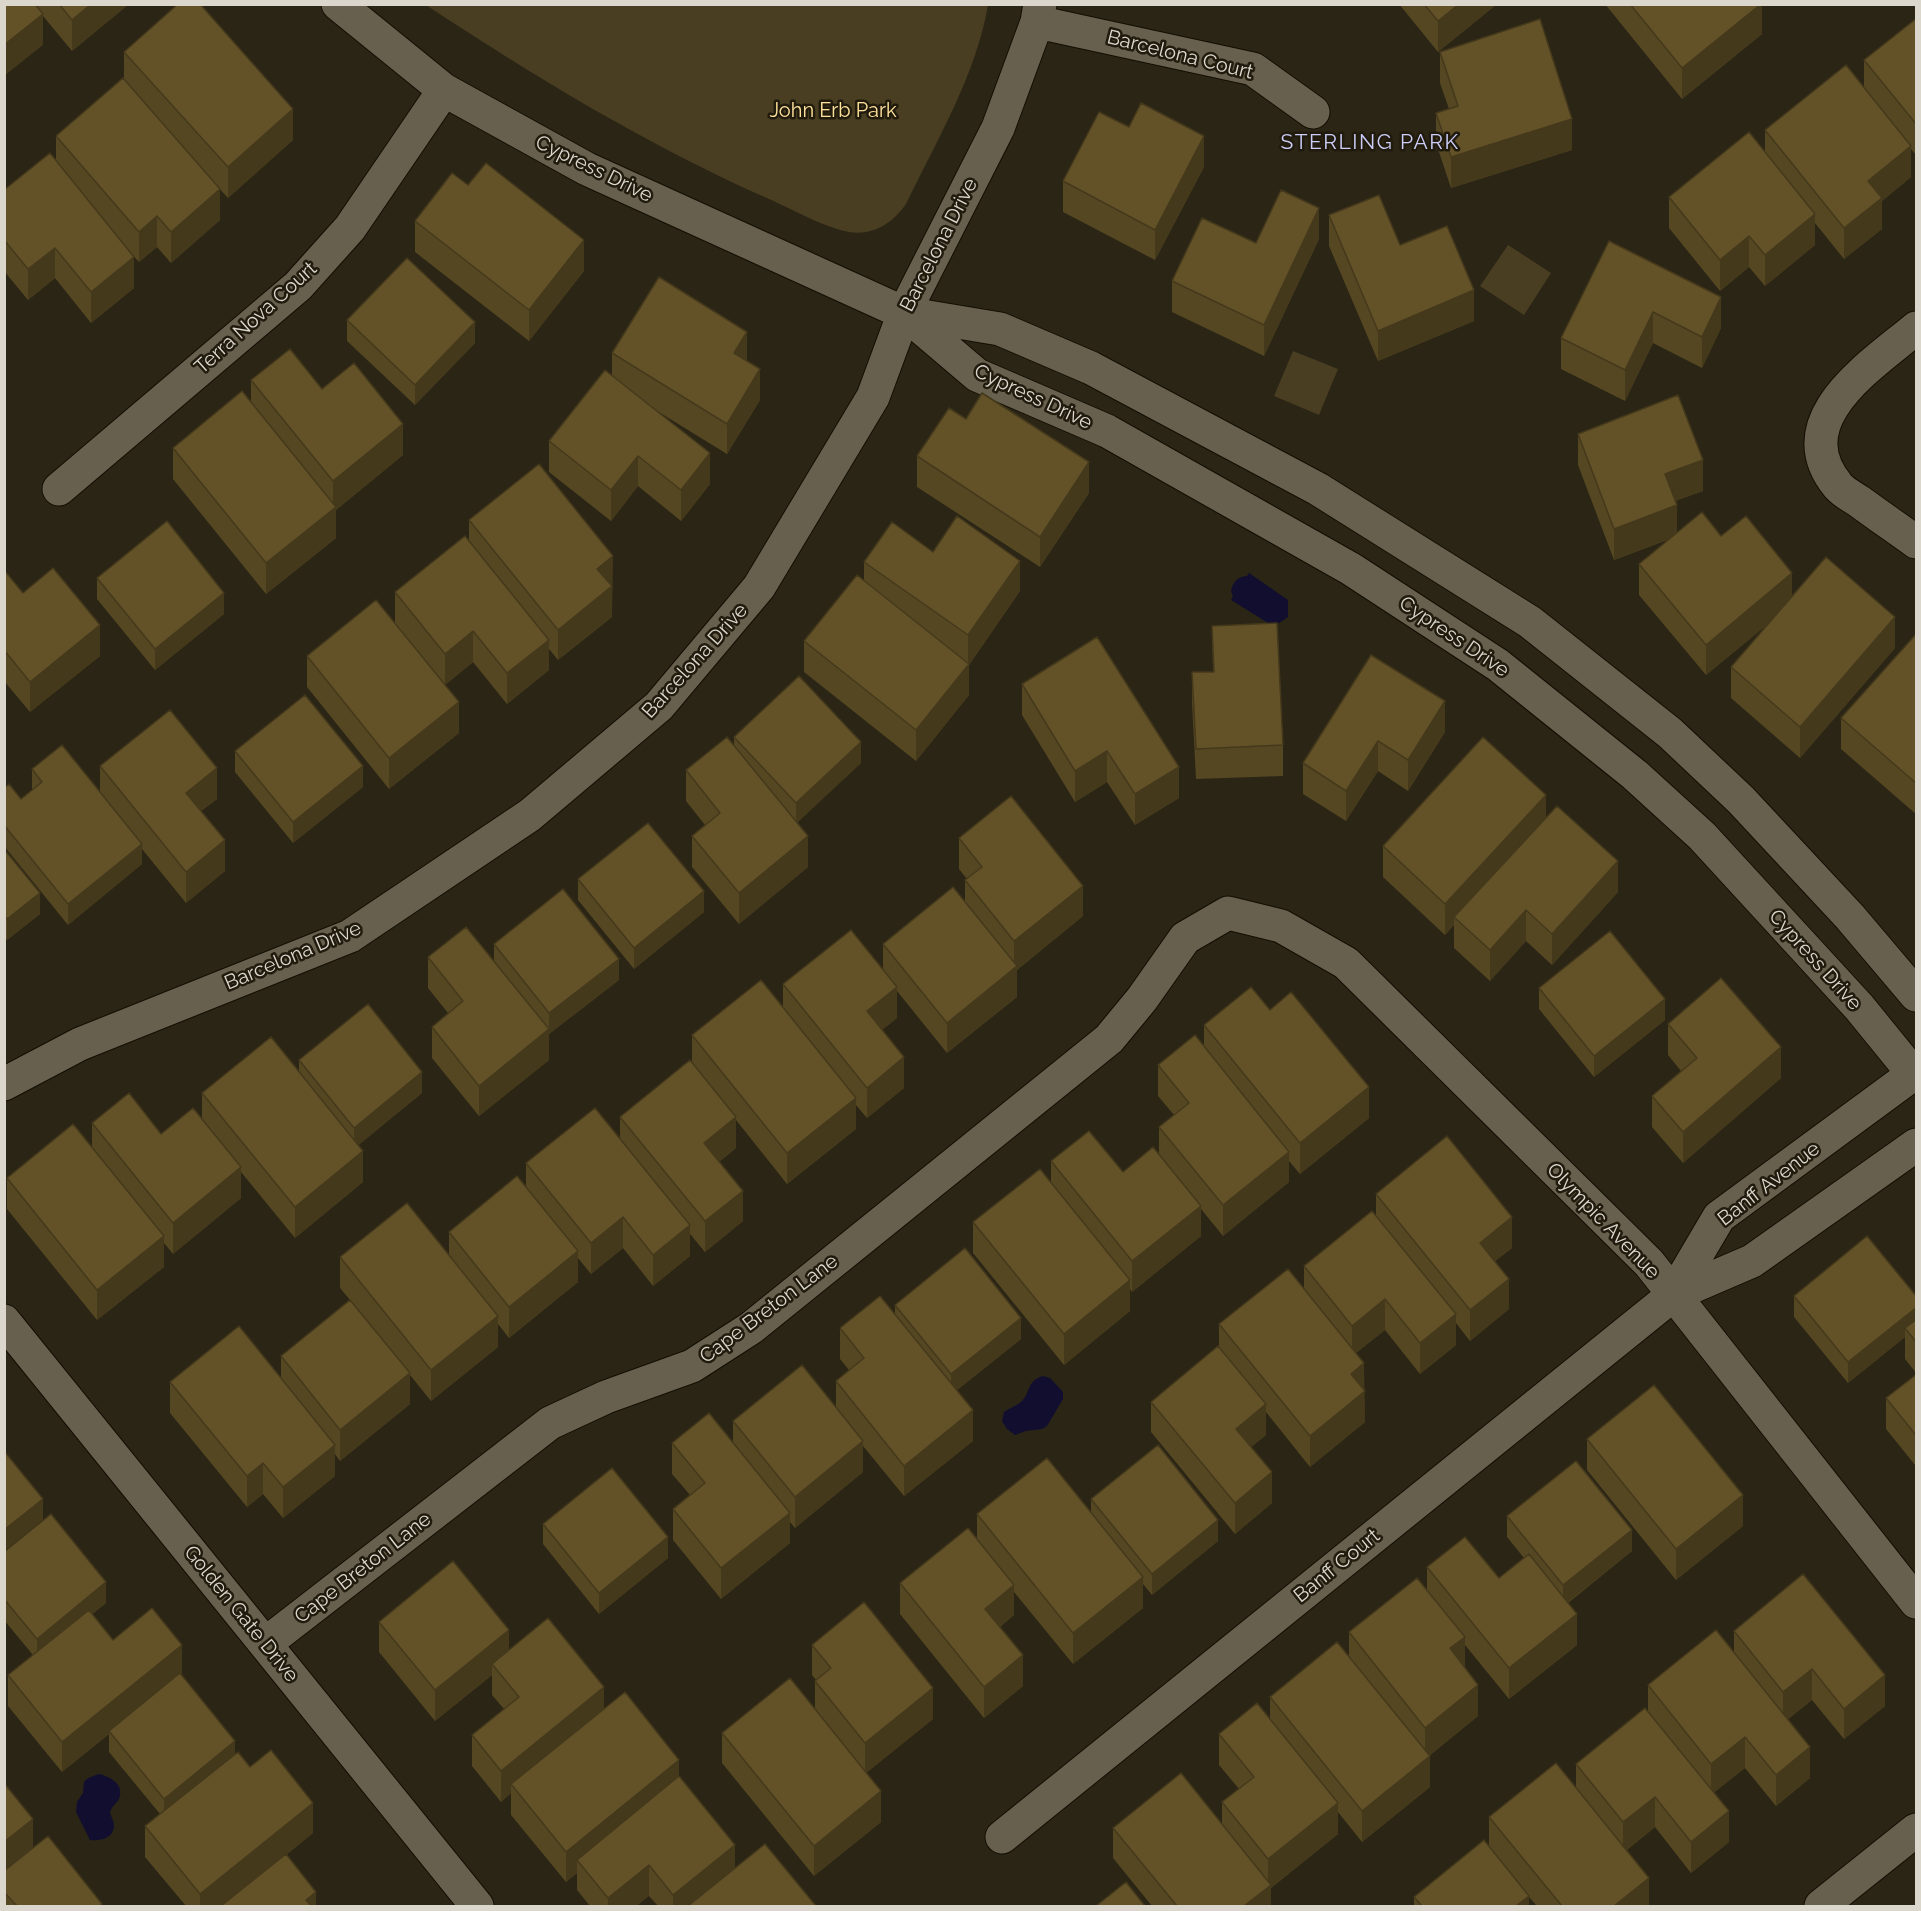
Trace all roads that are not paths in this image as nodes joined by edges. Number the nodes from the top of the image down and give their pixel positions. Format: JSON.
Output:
{"nodes":[{"id":1,"x":338,"y":4,"type":"edge"},
{"id":2,"x":1039,"y":13,"type":"edge"},
{"id":3,"x":444,"y":90,"type":"junction"},
{"id":4,"x":1313,"y":112,"type":"dead end"},
{"id":5,"x":904,"y":313,"type":"junction"},
{"id":6,"x":1917,"y":328,"type":"edge"},
{"id":7,"x":59,"y":489,"type":"dead end"},
{"id":8,"x":1917,"y":542,"type":"edge"},
{"id":9,"x":1228,"y":913,"type":"joint"},
{"id":10,"x":1917,"y":995,"type":"edge"},
{"id":11,"x":1916,"y":1074,"type":"edge"},
{"id":12,"x":4,"y":1084,"type":"edge"},
{"id":13,"x":1917,"y":1145,"type":"edge"},
{"id":14,"x":1673,"y":1295,"type":"junction"},
{"id":15,"x":4,"y":1321,"type":"edge"},
{"id":16,"x":1917,"y":1602,"type":"edge"},
{"id":17,"x":265,"y":1644,"type":"junction"},
{"id":18,"x":1917,"y":1830,"type":"edge"},
{"id":19,"x":1002,"y":1837,"type":"dead end"},
{"id":20,"x":477,"y":1906,"type":"edge"},
{"id":21,"x":1821,"y":1906,"type":"edge"}],
"edges":[{"from":1,"to":3,"type":"street","name":"Cypress Drive"},
{"from":2,"to":4,"type":"street","name":"Barcelona Court"},
{"from":2,"to":5,"type":"street","name":"Barcelona Drive"},
{"from":3,"to":5,"type":"street","name":"Cypress Drive"},
{"from":3,"to":7,"type":"street","name":"Terra Nova Court"},
{"from":5,"to":10,"type":"street","name":"Cypress Drive"},
{"from":5,"to":11,"type":"street","name":"Cypress Drive"},
{"from":5,"to":12,"type":"street","name":"Barcelona Drive"},
{"from":6,"to":8,"type":"street"},
{"from":9,"to":14,"type":"street","name":"Olympic Avenue"},
{"from":9,"to":17,"type":"street","name":"Cape Breton Lane"},
{"from":11,"to":14,"type":"street","name":"Banff Avenue"},
{"from":13,"to":14,"type":"street"},
{"from":14,"to":16,"type":"street","name":"Olympic Avenue"},
{"from":14,"to":19,"type":"street","name":"Banff Court"},
{"from":15,"to":17,"type":"street","name":"Golden Gate Drive"},
{"from":17,"to":20,"type":"street","name":"Golden Gate Drive"},
{"from":18,"to":21,"type":"street"}]}
